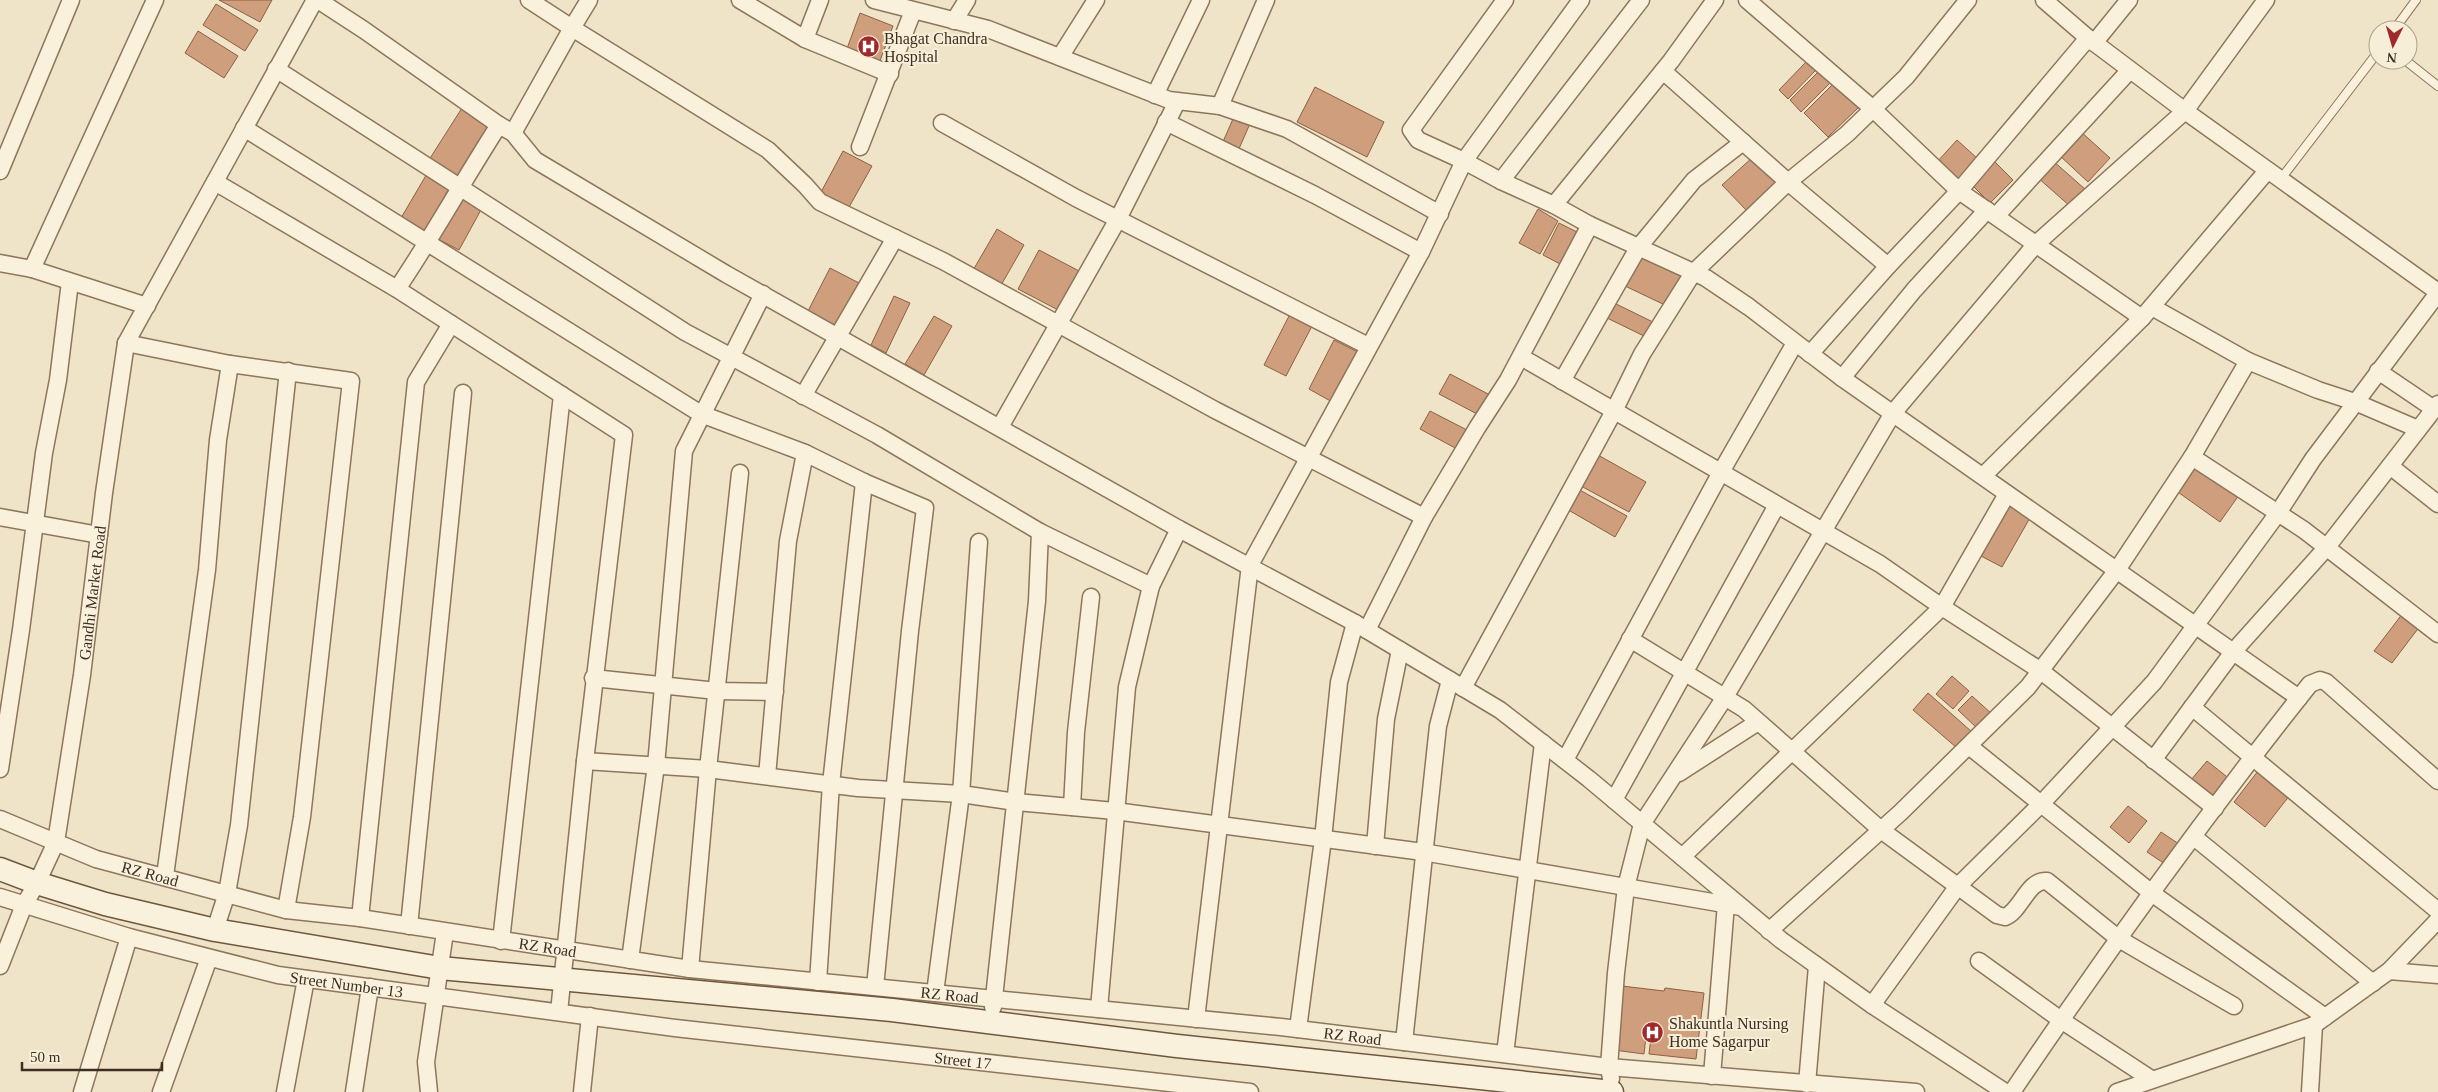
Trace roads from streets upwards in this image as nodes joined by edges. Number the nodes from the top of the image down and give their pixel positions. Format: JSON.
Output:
{"nodes":[{"id":1,"x":71,"y":0,"type":"edge"},
{"id":2,"x":155,"y":0,"type":"edge"},
{"id":3,"x":316,"y":0,"type":"edge"},
{"id":4,"x":529,"y":0,"type":"edge"},
{"id":5,"x":589,"y":0,"type":"edge"},
{"id":6,"x":740,"y":0,"type":"edge"},
{"id":7,"x":820,"y":0,"type":"edge"},
{"id":8,"x":874,"y":0,"type":"edge"},
{"id":9,"x":967,"y":0,"type":"edge"},
{"id":10,"x":1096,"y":0,"type":"edge"},
{"id":11,"x":1201,"y":0,"type":"edge"},
{"id":12,"x":1266,"y":0,"type":"edge"},
{"id":13,"x":1505,"y":0,"type":"edge"},
{"id":14,"x":1581,"y":0,"type":"edge"},
{"id":15,"x":1641,"y":0,"type":"edge"},
{"id":16,"x":1715,"y":0,"type":"edge"},
{"id":17,"x":1747,"y":0,"type":"edge"},
{"id":18,"x":1968,"y":0,"type":"edge"},
{"id":19,"x":2045,"y":0,"type":"edge"},
{"id":20,"x":2129,"y":0,"type":"edge"},
{"id":21,"x":2266,"y":0,"type":"edge"},
{"id":22,"x":913,"y":10,"type":"junction"},
{"id":23,"x":954,"y":21,"type":"junction"},
{"id":24,"x":572,"y":28,"type":"junction"},
{"id":25,"x":805,"y":39,"type":"junction"},
{"id":26,"x":2091,"y":41,"type":"junction"},
{"id":27,"x":1060,"y":57,"type":"junction"},
{"id":28,"x":276,"y":69,"type":"junction"},
{"id":29,"x":2130,"y":70,"type":"junction"},
{"id":30,"x":1662,"y":71,"type":"junction"},
{"id":31,"x":890,"y":74,"type":"junction"},
{"id":32,"x":1155,"y":95,"type":"junction"},
{"id":33,"x":1177,"y":102,"type":"junction"},
{"id":34,"x":1220,"y":106,"type":"junction"},
{"id":35,"x":1872,"y":108,"type":"junction"},
{"id":36,"x":2185,"y":111,"type":"junction"},
{"id":37,"x":1166,"y":122,"type":"junction"},
{"id":38,"x":942,"y":123,"type":"dead end"},
{"id":39,"x":244,"y":128,"type":"junction"},
{"id":40,"x":506,"y":129,"type":"junction"},
{"id":41,"x":1743,"y":142,"type":"junction"},
{"id":42,"x":860,"y":147,"type":"dead end"},
{"id":43,"x":1464,"y":161,"type":"junction"},
{"id":44,"x":0,"y":171,"type":"edge"},
{"id":45,"x":2273,"y":176,"type":"junction"},
{"id":46,"x":1501,"y":181,"type":"junction"},
{"id":47,"x":215,"y":182,"type":"junction"},
{"id":48,"x":1788,"y":182,"type":"junction"},
{"id":49,"x":460,"y":186,"type":"junction"},
{"id":50,"x":1959,"y":191,"type":"junction"},
{"id":51,"x":1554,"y":205,"type":"junction"},
{"id":52,"x":1991,"y":213,"type":"junction"},
{"id":53,"x":1440,"y":214,"type":"junction"},
{"id":54,"x":1118,"y":219,"type":"junction"},
{"id":55,"x":1590,"y":225,"type":"junction"},
{"id":56,"x":895,"y":238,"type":"junction"},
{"id":57,"x":428,"y":243,"type":"junction"},
{"id":58,"x":2036,"y":244,"type":"junction"},
{"id":59,"x":1638,"y":248,"type":"junction"},
{"id":60,"x":1421,"y":252,"type":"junction"},
{"id":61,"x":0,"y":263,"type":"edge"},
{"id":62,"x":1888,"y":266,"type":"junction"},
{"id":63,"x":32,"y":269,"type":"junction"},
{"id":64,"x":1693,"y":273,"type":"junction"},
{"id":65,"x":70,"y":282,"type":"junction"},
{"id":66,"x":397,"y":289,"type":"junction"},
{"id":67,"x":2438,"y":293,"type":"edge"},
{"id":68,"x":763,"y":294,"type":"junction"},
{"id":69,"x":147,"y":306,"type":"junction"},
{"id":70,"x":2147,"y":313,"type":"junction"},
{"id":71,"x":451,"y":324,"type":"junction"},
{"id":72,"x":1058,"y":324,"type":"junction"},
{"id":73,"x":838,"y":336,"type":"junction"},
{"id":74,"x":126,"y":343,"type":"junction"},
{"id":75,"x":1795,"y":343,"type":"junction"},
{"id":76,"x":1368,"y":346,"type":"junction"},
{"id":77,"x":1810,"y":354,"type":"junction"},
{"id":78,"x":731,"y":357,"type":"junction"},
{"id":79,"x":1522,"y":357,"type":"junction"},
{"id":80,"x":2248,"y":361,"type":"junction"},
{"id":81,"x":230,"y":364,"type":"junction"},
{"id":82,"x":288,"y":371,"type":"junction"},
{"id":83,"x":2378,"y":372,"type":"junction"},
{"id":84,"x":1842,"y":378,"type":"junction"},
{"id":85,"x":1562,"y":381,"type":"junction"},
{"id":86,"x":463,"y":393,"type":"dead end"},
{"id":87,"x":562,"y":395,"type":"junction"},
{"id":88,"x":803,"y":396,"type":"junction"},
{"id":89,"x":2355,"y":402,"type":"junction"},
{"id":90,"x":2436,"y":406,"type":"edge"},
{"id":91,"x":1614,"y":410,"type":"junction"},
{"id":92,"x":701,"y":414,"type":"junction"},
{"id":93,"x":1894,"y":414,"type":"junction"},
{"id":94,"x":1000,"y":427,"type":"junction"},
{"id":95,"x":2418,"y":429,"type":"junction"},
{"id":96,"x":805,"y":453,"type":"junction"},
{"id":97,"x":2192,"y":457,"type":"junction"},
{"id":98,"x":1310,"y":458,"type":"junction"},
{"id":99,"x":2390,"y":466,"type":"junction"},
{"id":100,"x":1721,"y":472,"type":"junction"},
{"id":101,"x":740,"y":473,"type":"dead end"},
{"id":102,"x":1982,"y":476,"type":"junction"},
{"id":103,"x":864,"y":482,"type":"junction"},
{"id":104,"x":2007,"y":494,"type":"junction"},
{"id":105,"x":1777,"y":504,"type":"junction"},
{"id":106,"x":2438,"y":504,"type":"edge"},
{"id":107,"x":2278,"y":513,"type":"junction"},
{"id":108,"x":0,"y":517,"type":"edge"},
{"id":109,"x":1424,"y":517,"type":"junction"},
{"id":110,"x":34,"y":524,"type":"junction"},
{"id":111,"x":1179,"y":530,"type":"junction"},
{"id":112,"x":1822,"y":531,"type":"junction"},
{"id":113,"x":1040,"y":532,"type":"junction"},
{"id":114,"x":98,"y":535,"type":"junction"},
{"id":115,"x":979,"y":542,"type":"dead end"},
{"id":116,"x":2327,"y":547,"type":"junction"},
{"id":117,"x":1250,"y":565,"type":"junction"},
{"id":118,"x":2117,"y":570,"type":"junction"},
{"id":119,"x":1151,"y":586,"type":"junction"},
{"id":120,"x":1091,"y":597,"type":"dead end"},
{"id":121,"x":1942,"y":608,"type":"junction"},
{"id":122,"x":1361,"y":626,"type":"junction"},
{"id":123,"x":2196,"y":626,"type":"junction"},
{"id":124,"x":2438,"y":634,"type":"edge"},
{"id":125,"x":1630,"y":639,"type":"junction"},
{"id":126,"x":1400,"y":650,"type":"junction"},
{"id":127,"x":2233,"y":652,"type":"junction"},
{"id":128,"x":2041,"y":671,"type":"junction"},
{"id":129,"x":1685,"y":673,"type":"junction"},
{"id":130,"x":593,"y":678,"type":"junction"},
{"id":131,"x":1456,"y":684,"type":"junction"},
{"id":132,"x":662,"y":686,"type":"junction"},
{"id":133,"x":717,"y":691,"type":"junction"},
{"id":134,"x":775,"y":692,"type":"junction"},
{"id":135,"x":1725,"y":697,"type":"junction"},
{"id":136,"x":2299,"y":698,"type":"junction"},
{"id":137,"x":2192,"y":707,"type":"junction"},
{"id":138,"x":1758,"y":722,"type":"junction"},
{"id":139,"x":2113,"y":728,"type":"junction"},
{"id":140,"x":1543,"y":743,"type":"junction"},
{"id":141,"x":1969,"y":746,"type":"junction"},
{"id":142,"x":1792,"y":751,"type":"junction"},
{"id":143,"x":2253,"y":757,"type":"junction"},
{"id":144,"x":1565,"y":760,"type":"junction"},
{"id":145,"x":2153,"y":760,"type":"junction"},
{"id":146,"x":585,"y":761,"type":"junction"},
{"id":147,"x":656,"y":765,"type":"junction"},
{"id":148,"x":0,"y":769,"type":"edge"},
{"id":149,"x":708,"y":769,"type":"junction"},
{"id":150,"x":767,"y":776,"type":"junction"},
{"id":151,"x":1672,"y":777,"type":"junction"},
{"id":152,"x":2438,"y":781,"type":"edge"},
{"id":153,"x":831,"y":784,"type":"junction"},
{"id":154,"x":895,"y":791,"type":"junction"},
{"id":155,"x":961,"y":794,"type":"junction"},
{"id":156,"x":1614,"y":800,"type":"junction"},
{"id":157,"x":1016,"y":802,"type":"junction"},
{"id":158,"x":2042,"y":803,"type":"junction"},
{"id":159,"x":1072,"y":807,"type":"junction"},
{"id":160,"x":2215,"y":808,"type":"junction"},
{"id":161,"x":1115,"y":811,"type":"junction"},
{"id":162,"x":0,"y":819,"type":"edge"},
{"id":163,"x":1218,"y":824,"type":"junction"},
{"id":164,"x":1642,"y":824,"type":"junction"},
{"id":165,"x":1881,"y":830,"type":"junction"},
{"id":166,"x":2194,"y":837,"type":"junction"},
{"id":167,"x":1323,"y":839,"type":"junction"},
{"id":168,"x":56,"y":842,"type":"junction"},
{"id":169,"x":1375,"y":846,"type":"junction"},
{"id":170,"x":1423,"y":852,"type":"junction"},
{"id":171,"x":1682,"y":857,"type":"junction"},
{"id":172,"x":0,"y":869,"type":"edge"},
{"id":173,"x":1527,"y":870,"type":"junction"},
{"id":174,"x":165,"y":876,"type":"junction"},
{"id":175,"x":37,"y":883,"type":"junction"},
{"id":176,"x":1958,"y":886,"type":"junction"},
{"id":177,"x":1626,"y":887,"type":"junction"},
{"id":178,"x":227,"y":893,"type":"junction"},
{"id":179,"x":2153,"y":894,"type":"junction"},
{"id":180,"x":0,"y":897,"type":"edge"},
{"id":181,"x":24,"y":905,"type":"junction"},
{"id":182,"x":1734,"y":906,"type":"junction"},
{"id":183,"x":286,"y":910,"type":"junction"},
{"id":184,"x":2438,"y":911,"type":"edge"},
{"id":185,"x":360,"y":918,"type":"junction"},
{"id":186,"x":2438,"y":920,"type":"edge"},
{"id":187,"x":409,"y":926,"type":"junction"},
{"id":188,"x":216,"y":930,"type":"junction"},
{"id":189,"x":1769,"y":931,"type":"junction"},
{"id":190,"x":445,"y":932,"type":"junction"},
{"id":191,"x":129,"y":937,"type":"junction"},
{"id":192,"x":2119,"y":940,"type":"junction"},
{"id":193,"x":501,"y":941,"type":"junction"},
{"id":194,"x":567,"y":950,"type":"junction"},
{"id":195,"x":209,"y":958,"type":"junction"},
{"id":196,"x":630,"y":960,"type":"junction"},
{"id":197,"x":1979,"y":961,"type":"dead end"},
{"id":198,"x":0,"y":966,"type":"edge"},
{"id":199,"x":1816,"y":966,"type":"junction"},
{"id":200,"x":440,"y":968,"type":"junction"},
{"id":201,"x":690,"y":969,"type":"junction"},
{"id":202,"x":2389,"y":971,"type":"junction"},
{"id":203,"x":2438,"y":975,"type":"edge"},
{"id":204,"x":564,"y":978,"type":"junction"},
{"id":205,"x":306,"y":979,"type":"junction"},
{"id":206,"x":818,"y":982,"type":"junction"},
{"id":207,"x":2373,"y":982,"type":"junction"},
{"id":208,"x":370,"y":987,"type":"junction"},
{"id":209,"x":875,"y":987,"type":"junction"},
{"id":210,"x":935,"y":993,"type":"junction"},
{"id":211,"x":435,"y":996,"type":"junction"},
{"id":212,"x":995,"y":998,"type":"junction"},
{"id":213,"x":1872,"y":1005,"type":"junction"},
{"id":214,"x":2234,"y":1006,"type":"dead end"},
{"id":215,"x":1099,"y":1009,"type":"junction"},
{"id":216,"x":559,"y":1012,"type":"junction"},
{"id":217,"x":590,"y":1016,"type":"junction"},
{"id":218,"x":1196,"y":1019,"type":"junction"},
{"id":219,"x":2061,"y":1020,"type":"junction"},
{"id":220,"x":2319,"y":1021,"type":"junction"},
{"id":221,"x":988,"y":1022,"type":"junction"},
{"id":222,"x":674,"y":1028,"type":"joint"},
{"id":223,"x":1298,"y":1029,"type":"junction"},
{"id":224,"x":1404,"y":1042,"type":"junction"},
{"id":225,"x":1505,"y":1054,"type":"junction"},
{"id":226,"x":1609,"y":1068,"type":"junction"},
{"id":227,"x":1712,"y":1076,"type":"junction"},
{"id":228,"x":2151,"y":1079,"type":"junction"},
{"id":229,"x":1807,"y":1084,"type":"junction"},
{"id":230,"x":82,"y":1092,"type":"edge"},
{"id":231,"x":161,"y":1092,"type":"edge"},
{"id":232,"x":284,"y":1092,"type":"edge"},
{"id":233,"x":354,"y":1092,"type":"edge"},
{"id":234,"x":430,"y":1092,"type":"edge"},
{"id":235,"x":582,"y":1092,"type":"edge"},
{"id":236,"x":1243,"y":1092,"type":"edge"},
{"id":237,"x":1613,"y":1092,"type":"edge"},
{"id":238,"x":1916,"y":1092,"type":"edge"},
{"id":239,"x":2005,"y":1092,"type":"edge"},
{"id":240,"x":2012,"y":1092,"type":"edge"},
{"id":241,"x":2117,"y":1092,"type":"edge"},
{"id":242,"x":2310,"y":1092,"type":"edge"}],
"edges":[{"from":1,"to":44,"type":"street"},
{"from":2,"to":63,"type":"street"},
{"from":3,"to":28,"type":"street"},
{"from":3,"to":40,"type":"street"},
{"from":4,"to":24,"type":"street"},
{"from":5,"to":24,"type":"street"},
{"from":6,"to":25,"type":"street"},
{"from":7,"to":25,"type":"street"},
{"from":8,"to":22,"type":"street"},
{"from":9,"to":23,"type":"street"},
{"from":10,"to":27,"type":"street"},
{"from":11,"to":32,"type":"street"},
{"from":12,"to":34,"type":"street"},
{"from":13,"to":43,"type":"street"},
{"from":14,"to":43,"type":"street"},
{"from":15,"to":46,"type":"street"},
{"from":16,"to":30,"type":"street"},
{"from":17,"to":35,"type":"street"},
{"from":18,"to":35,"type":"street"},
{"from":19,"to":26,"type":"street"},
{"from":20,"to":26,"type":"street"},
{"from":21,"to":36,"type":"street"},
{"from":22,"to":23,"type":"street"},
{"from":22,"to":31,"type":"street"},
{"from":23,"to":27,"type":"street"},
{"from":24,"to":40,"type":"street"},
{"from":24,"to":56,"type":"street"},
{"from":25,"to":31,"type":"street"},
{"from":26,"to":29,"type":"street"},
{"from":26,"to":50,"type":"street"},
{"from":27,"to":32,"type":"street"},
{"from":28,"to":39,"type":"street"},
{"from":28,"to":49,"type":"street"},
{"from":29,"to":36,"type":"street"},
{"from":29,"to":52,"type":"street"},
{"from":30,"to":41,"type":"street"},
{"from":30,"to":51,"type":"street"},
{"from":31,"to":42,"type":"street"},
{"from":32,"to":33,"type":"street"},
{"from":33,"to":34,"type":"street"},
{"from":33,"to":37,"type":"street"},
{"from":34,"to":53,"type":"street"},
{"from":35,"to":48,"type":"street"},
{"from":35,"to":50,"type":"street"},
{"from":36,"to":45,"type":"street"},
{"from":36,"to":58,"type":"street"},
{"from":37,"to":54,"type":"street"},
{"from":37,"to":60,"type":"street"},
{"from":38,"to":54,"type":"street"},
{"from":39,"to":47,"type":"street"},
{"from":39,"to":57,"type":"street"},
{"from":40,"to":49,"type":"street"},
{"from":40,"to":68,"type":"street"},
{"from":41,"to":48,"type":"street"},
{"from":41,"to":59,"type":"street"},
{"from":43,"to":46,"type":"street"},
{"from":43,"to":53,"type":"street"},
{"from":45,"to":67,"type":"street"},
{"from":45,"to":70,"type":"street"},
{"from":46,"to":51,"type":"street"},
{"from":47,"to":66,"type":"street"},
{"from":47,"to":69,"type":"street"},
{"from":48,"to":62,"type":"street"},
{"from":48,"to":64,"type":"street"},
{"from":49,"to":57,"type":"street"},
{"from":49,"to":78,"type":"street"},
{"from":50,"to":52,"type":"street"},
{"from":50,"to":62,"type":"street"},
{"from":51,"to":55,"type":"street"},
{"from":52,"to":58,"type":"street"},
{"from":52,"to":84,"type":"street"},
{"from":53,"to":60,"type":"street"},
{"from":54,"to":72,"type":"street"},
{"from":54,"to":76,"type":"street"},
{"from":55,"to":59,"type":"street"},
{"from":55,"to":79,"type":"street"},
{"from":56,"to":72,"type":"street"},
{"from":56,"to":73,"type":"street"},
{"from":57,"to":66,"type":"street"},
{"from":57,"to":92,"type":"street"},
{"from":58,"to":70,"type":"street"},
{"from":58,"to":93,"type":"street"},
{"from":59,"to":64,"type":"street"},
{"from":59,"to":85,"type":"street"},
{"from":60,"to":76,"type":"street"},
{"from":61,"to":63,"type":"street"},
{"from":62,"to":77,"type":"street"},
{"from":63,"to":65,"type":"street"},
{"from":64,"to":75,"type":"street"},
{"from":64,"to":91,"type":"street"},
{"from":65,"to":69,"type":"street"},
{"from":65,"to":110,"type":"street"},
{"from":66,"to":71,"type":"street"},
{"from":67,"to":83,"type":"street"},
{"from":68,"to":73,"type":"street"},
{"from":68,"to":78,"type":"street"},
{"from":69,"to":74,"type":"street"},
{"from":70,"to":80,"type":"street"},
{"from":70,"to":102,"type":"street"},
{"from":71,"to":87,"type":"street"},
{"from":71,"to":185,"type":"street"},
{"from":72,"to":94,"type":"street"},
{"from":72,"to":98,"type":"street"},
{"from":73,"to":88,"type":"street"},
{"from":73,"to":94,"type":"street"},
{"from":74,"to":81,"type":"street"},
{"from":74,"to":114,"type":"street","name":"Gandhi Market Road"},
{"from":75,"to":77,"type":"street"},
{"from":75,"to":100,"type":"street"},
{"from":76,"to":98,"type":"street"},
{"from":77,"to":84,"type":"street"},
{"from":78,"to":88,"type":"street"},
{"from":78,"to":92,"type":"street"},
{"from":79,"to":85,"type":"street"},
{"from":79,"to":109,"type":"street"},
{"from":80,"to":89,"type":"street"},
{"from":80,"to":97,"type":"street"},
{"from":81,"to":82,"type":"street"},
{"from":81,"to":174,"type":"street"},
{"from":82,"to":178,"type":"street"},
{"from":82,"to":183,"type":"street"},
{"from":83,"to":89,"type":"street"},
{"from":83,"to":90,"type":"street"},
{"from":84,"to":93,"type":"street"},
{"from":85,"to":91,"type":"street"},
{"from":86,"to":187,"type":"street"},
{"from":87,"to":130,"type":"street"},
{"from":87,"to":193,"type":"street"},
{"from":88,"to":113,"type":"street"},
{"from":89,"to":95,"type":"street"},
{"from":89,"to":107,"type":"street"},
{"from":90,"to":95,"type":"street"},
{"from":91,"to":100,"type":"street"},
{"from":91,"to":131,"type":"street"},
{"from":92,"to":96,"type":"street"},
{"from":92,"to":132,"type":"street"},
{"from":93,"to":102,"type":"street"},
{"from":93,"to":112,"type":"street"},
{"from":94,"to":111,"type":"street"},
{"from":95,"to":99,"type":"street"},
{"from":96,"to":103,"type":"street"},
{"from":96,"to":134,"type":"street"},
{"from":97,"to":107,"type":"street"},
{"from":97,"to":118,"type":"street"},
{"from":98,"to":109,"type":"street"},
{"from":98,"to":117,"type":"street"},
{"from":99,"to":106,"type":"street"},
{"from":99,"to":116,"type":"street"},
{"from":100,"to":105,"type":"street"},
{"from":100,"to":125,"type":"street"},
{"from":101,"to":133,"type":"street"},
{"from":102,"to":104,"type":"street"},
{"from":103,"to":153,"type":"street"},
{"from":103,"to":154,"type":"street"},
{"from":104,"to":118,"type":"street"},
{"from":104,"to":121,"type":"street"},
{"from":105,"to":112,"type":"street"},
{"from":105,"to":129,"type":"street"},
{"from":107,"to":116,"type":"street"},
{"from":107,"to":123,"type":"street"},
{"from":108,"to":110,"type":"street"},
{"from":109,"to":122,"type":"street"},
{"from":110,"to":114,"type":"street"},
{"from":110,"to":148,"type":"street"},
{"from":111,"to":117,"type":"street"},
{"from":111,"to":119,"type":"street"},
{"from":112,"to":121,"type":"street"},
{"from":112,"to":135,"type":"street"},
{"from":113,"to":119,"type":"street"},
{"from":113,"to":157,"type":"street"},
{"from":114,"to":168,"type":"street","name":"Gandhi Market Road"},
{"from":115,"to":155,"type":"street"},
{"from":116,"to":124,"type":"street"},
{"from":116,"to":127,"type":"street"},
{"from":117,"to":122,"type":"street"},
{"from":117,"to":163,"type":"street"},
{"from":118,"to":123,"type":"street"},
{"from":118,"to":128,"type":"street"},
{"from":119,"to":161,"type":"street"},
{"from":120,"to":159,"type":"street"},
{"from":121,"to":128,"type":"street"},
{"from":121,"to":142,"type":"street"},
{"from":122,"to":126,"type":"street"},
{"from":122,"to":167,"type":"street"},
{"from":123,"to":127,"type":"street"},
{"from":123,"to":139,"type":"street"},
{"from":125,"to":129,"type":"street"},
{"from":125,"to":144,"type":"street"},
{"from":126,"to":131,"type":"street"},
{"from":126,"to":169,"type":"street"},
{"from":127,"to":136,"type":"street"},
{"from":127,"to":137,"type":"street"},
{"from":128,"to":139,"type":"street"},
{"from":128,"to":141,"type":"street"},
{"from":129,"to":135,"type":"street"},
{"from":129,"to":156,"type":"street"},
{"from":130,"to":132,"type":"street"},
{"from":130,"to":146,"type":"street"},
{"from":131,"to":140,"type":"street"},
{"from":131,"to":170,"type":"street"},
{"from":132,"to":133,"type":"street"},
{"from":132,"to":147,"type":"street"},
{"from":133,"to":134,"type":"street"},
{"from":133,"to":149,"type":"street"},
{"from":134,"to":150,"type":"street"},
{"from":135,"to":138,"type":"street"},
{"from":135,"to":151,"type":"street"},
{"from":136,"to":143,"type":"street"},
{"from":136,"to":152,"type":"street"},
{"from":137,"to":143,"type":"street"},
{"from":137,"to":145,"type":"street"},
{"from":138,"to":142,"type":"street"},
{"from":138,"to":151,"type":"street"},
{"from":139,"to":145,"type":"street"},
{"from":139,"to":158,"type":"street"},
{"from":140,"to":144,"type":"street"},
{"from":140,"to":173,"type":"street"},
{"from":141,"to":158,"type":"street"},
{"from":141,"to":165,"type":"street"},
{"from":142,"to":165,"type":"street"},
{"from":142,"to":171,"type":"street"},
{"from":143,"to":160,"type":"street"},
{"from":143,"to":184,"type":"street"},
{"from":144,"to":156,"type":"street"},
{"from":145,"to":160,"type":"street"},
{"from":146,"to":147,"type":"street"},
{"from":146,"to":194,"type":"street"},
{"from":147,"to":149,"type":"street"},
{"from":147,"to":196,"type":"street"},
{"from":149,"to":150,"type":"street"},
{"from":149,"to":201,"type":"street"},
{"from":150,"to":153,"type":"street"},
{"from":151,"to":164,"type":"street"},
{"from":153,"to":154,"type":"street"},
{"from":153,"to":206,"type":"street"},
{"from":154,"to":155,"type":"street"},
{"from":154,"to":209,"type":"street"},
{"from":155,"to":157,"type":"street"},
{"from":155,"to":210,"type":"street"},
{"from":156,"to":164,"type":"street"},
{"from":157,"to":159,"type":"street"},
{"from":157,"to":212,"type":"street"},
{"from":158,"to":176,"type":"street"},
{"from":158,"to":179,"type":"street"},
{"from":159,"to":161,"type":"street"},
{"from":160,"to":166,"type":"street"},
{"from":161,"to":163,"type":"street"},
{"from":161,"to":215,"type":"street"},
{"from":162,"to":168,"type":"street","name":"RZ Road"},
{"from":163,"to":167,"type":"street"},
{"from":163,"to":218,"type":"street"},
{"from":164,"to":171,"type":"street"},
{"from":164,"to":177,"type":"street"},
{"from":165,"to":176,"type":"street"},
{"from":165,"to":189,"type":"street"},
{"from":166,"to":179,"type":"street"},
{"from":166,"to":207,"type":"street"},
{"from":167,"to":169,"type":"street"},
{"from":167,"to":223,"type":"street"},
{"from":168,"to":174,"type":"street","name":"RZ Road"},
{"from":168,"to":175,"type":"street","name":"Gandhi Market Road"},
{"from":169,"to":170,"type":"street"},
{"from":170,"to":173,"type":"street"},
{"from":170,"to":224,"type":"street"},
{"from":171,"to":182,"type":"street"},
{"from":172,"to":175,"type":"street"},
{"from":173,"to":177,"type":"street"},
{"from":173,"to":225,"type":"street"},
{"from":174,"to":178,"type":"street","name":"RZ Road"},
{"from":175,"to":181,"type":"street","name":"Gandhi Market Road"},
{"from":175,"to":188,"type":"street"},
{"from":176,"to":192,"type":"street"},
{"from":176,"to":213,"type":"street"},
{"from":177,"to":182,"type":"street"},
{"from":177,"to":226,"type":"street"},
{"from":178,"to":183,"type":"street","name":"RZ Road"},
{"from":178,"to":188,"type":"street"},
{"from":179,"to":192,"type":"street"},
{"from":179,"to":220,"type":"street"},
{"from":180,"to":181,"type":"street","name":"Street Number 13"},
{"from":181,"to":191,"type":"street","name":"Street Number 13"},
{"from":181,"to":198,"type":"street","name":"Gandhi Market Road"},
{"from":182,"to":189,"type":"street"},
{"from":182,"to":227,"type":"street"},
{"from":183,"to":185,"type":"street","name":"RZ Road"},
{"from":185,"to":187,"type":"street","name":"RZ Road"},
{"from":186,"to":202,"type":"street"},
{"from":187,"to":190,"type":"street","name":"RZ Road"},
{"from":188,"to":200,"type":"street"},
{"from":189,"to":199,"type":"street"},
{"from":190,"to":193,"type":"street","name":"RZ Road"},
{"from":190,"to":200,"type":"street"},
{"from":191,"to":195,"type":"street","name":"Street Number 13"},
{"from":191,"to":230,"type":"street"},
{"from":192,"to":214,"type":"street"},
{"from":192,"to":219,"type":"street"},
{"from":193,"to":194,"type":"street","name":"RZ Road"},
{"from":194,"to":196,"type":"street","name":"RZ Road"},
{"from":194,"to":204,"type":"street"},
{"from":195,"to":205,"type":"street","name":"Street Number 13"},
{"from":195,"to":231,"type":"street"},
{"from":196,"to":201,"type":"street","name":"RZ Road"},
{"from":197,"to":219,"type":"street"},
{"from":199,"to":213,"type":"street"},
{"from":199,"to":229,"type":"street"},
{"from":200,"to":204,"type":"street"},
{"from":200,"to":211,"type":"street"},
{"from":201,"to":206,"type":"street","name":"RZ Road"},
{"from":202,"to":203,"type":"street"},
{"from":202,"to":207,"type":"street"},
{"from":204,"to":216,"type":"street"},
{"from":204,"to":221,"type":"street"},
{"from":205,"to":208,"type":"street","name":"Street Number 13"},
{"from":205,"to":232,"type":"street"},
{"from":206,"to":209,"type":"street","name":"RZ Road"},
{"from":207,"to":220,"type":"street"},
{"from":208,"to":211,"type":"street","name":"Street Number 13"},
{"from":208,"to":233,"type":"street"},
{"from":209,"to":210,"type":"street","name":"RZ Road"},
{"from":210,"to":212,"type":"street","name":"RZ Road"},
{"from":211,"to":216,"type":"street","name":"Street Number 13"},
{"from":211,"to":234,"type":"street"},
{"from":212,"to":215,"type":"street","name":"RZ Road"},
{"from":212,"to":221,"type":"street"},
{"from":213,"to":239,"type":"street"},
{"from":215,"to":218,"type":"street","name":"RZ Road"},
{"from":216,"to":217,"type":"street","name":"Street Number 13"},
{"from":217,"to":222,"type":"street","name":"Street Number 13"},
{"from":217,"to":235,"type":"street"},
{"from":218,"to":223,"type":"street","name":"RZ Road"},
{"from":219,"to":228,"type":"street"},
{"from":219,"to":240,"type":"street"},
{"from":220,"to":228,"type":"street"},
{"from":220,"to":242,"type":"street"},
{"from":221,"to":237,"type":"street"},
{"from":222,"to":236,"type":"street","name":"Street 17"},
{"from":223,"to":224,"type":"street","name":"RZ Road"},
{"from":224,"to":225,"type":"street","name":"RZ Road"},
{"from":225,"to":226,"type":"street","name":"RZ Road"},
{"from":226,"to":227,"type":"street","name":"RZ Road"},
{"from":226,"to":237,"type":"street"},
{"from":227,"to":229,"type":"street","name":"RZ Road"},
{"from":228,"to":241,"type":"street"},
{"from":229,"to":238,"type":"street","name":"RZ Road"}]}
